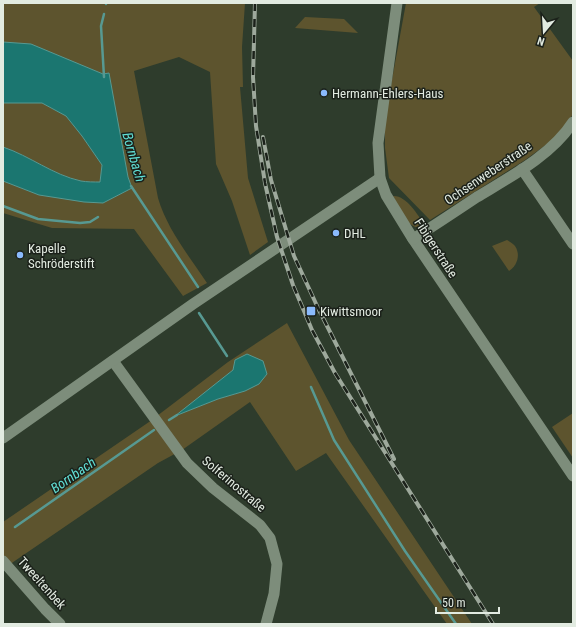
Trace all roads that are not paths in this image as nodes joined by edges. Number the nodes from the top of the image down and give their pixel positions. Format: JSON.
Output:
{"nodes":[{"id":1,"x":397,"y":3,"type":"edge"},
{"id":2,"x":573,"y":122,"type":"edge"},
{"id":3,"x":522,"y":169,"type":"junction"},
{"id":4,"x":380,"y":178,"type":"junction"},
{"id":5,"x":413,"y":239,"type":"junction"},
{"id":6,"x":573,"y":244,"type":"edge"},
{"id":7,"x":113,"y":361,"type":"junction"},
{"id":8,"x":3,"y":438,"type":"edge"},
{"id":9,"x":573,"y":476,"type":"edge"},
{"id":10,"x":3,"y":561,"type":"edge"},
{"id":11,"x":60,"y":624,"type":"edge"},
{"id":12,"x":266,"y":624,"type":"edge"}],
"edges":[{"from":1,"to":4,"type":"street","name":"Fibigerstraße"},
{"from":2,"to":3,"type":"street","name":"Ochsenweberstraße"},
{"from":3,"to":5,"type":"street","name":"Ochsenweberstraße"},
{"from":3,"to":6,"type":"street"},
{"from":4,"to":5,"type":"street","name":"Fibigerstraße"},
{"from":4,"to":7,"type":"street"},
{"from":5,"to":9,"type":"street","name":"Fibigerstraße"},
{"from":7,"to":8,"type":"street"},
{"from":7,"to":12,"type":"street","name":"Solferinostraße"},
{"from":10,"to":11,"type":"street","name":"Tweeltenbek"}]}
